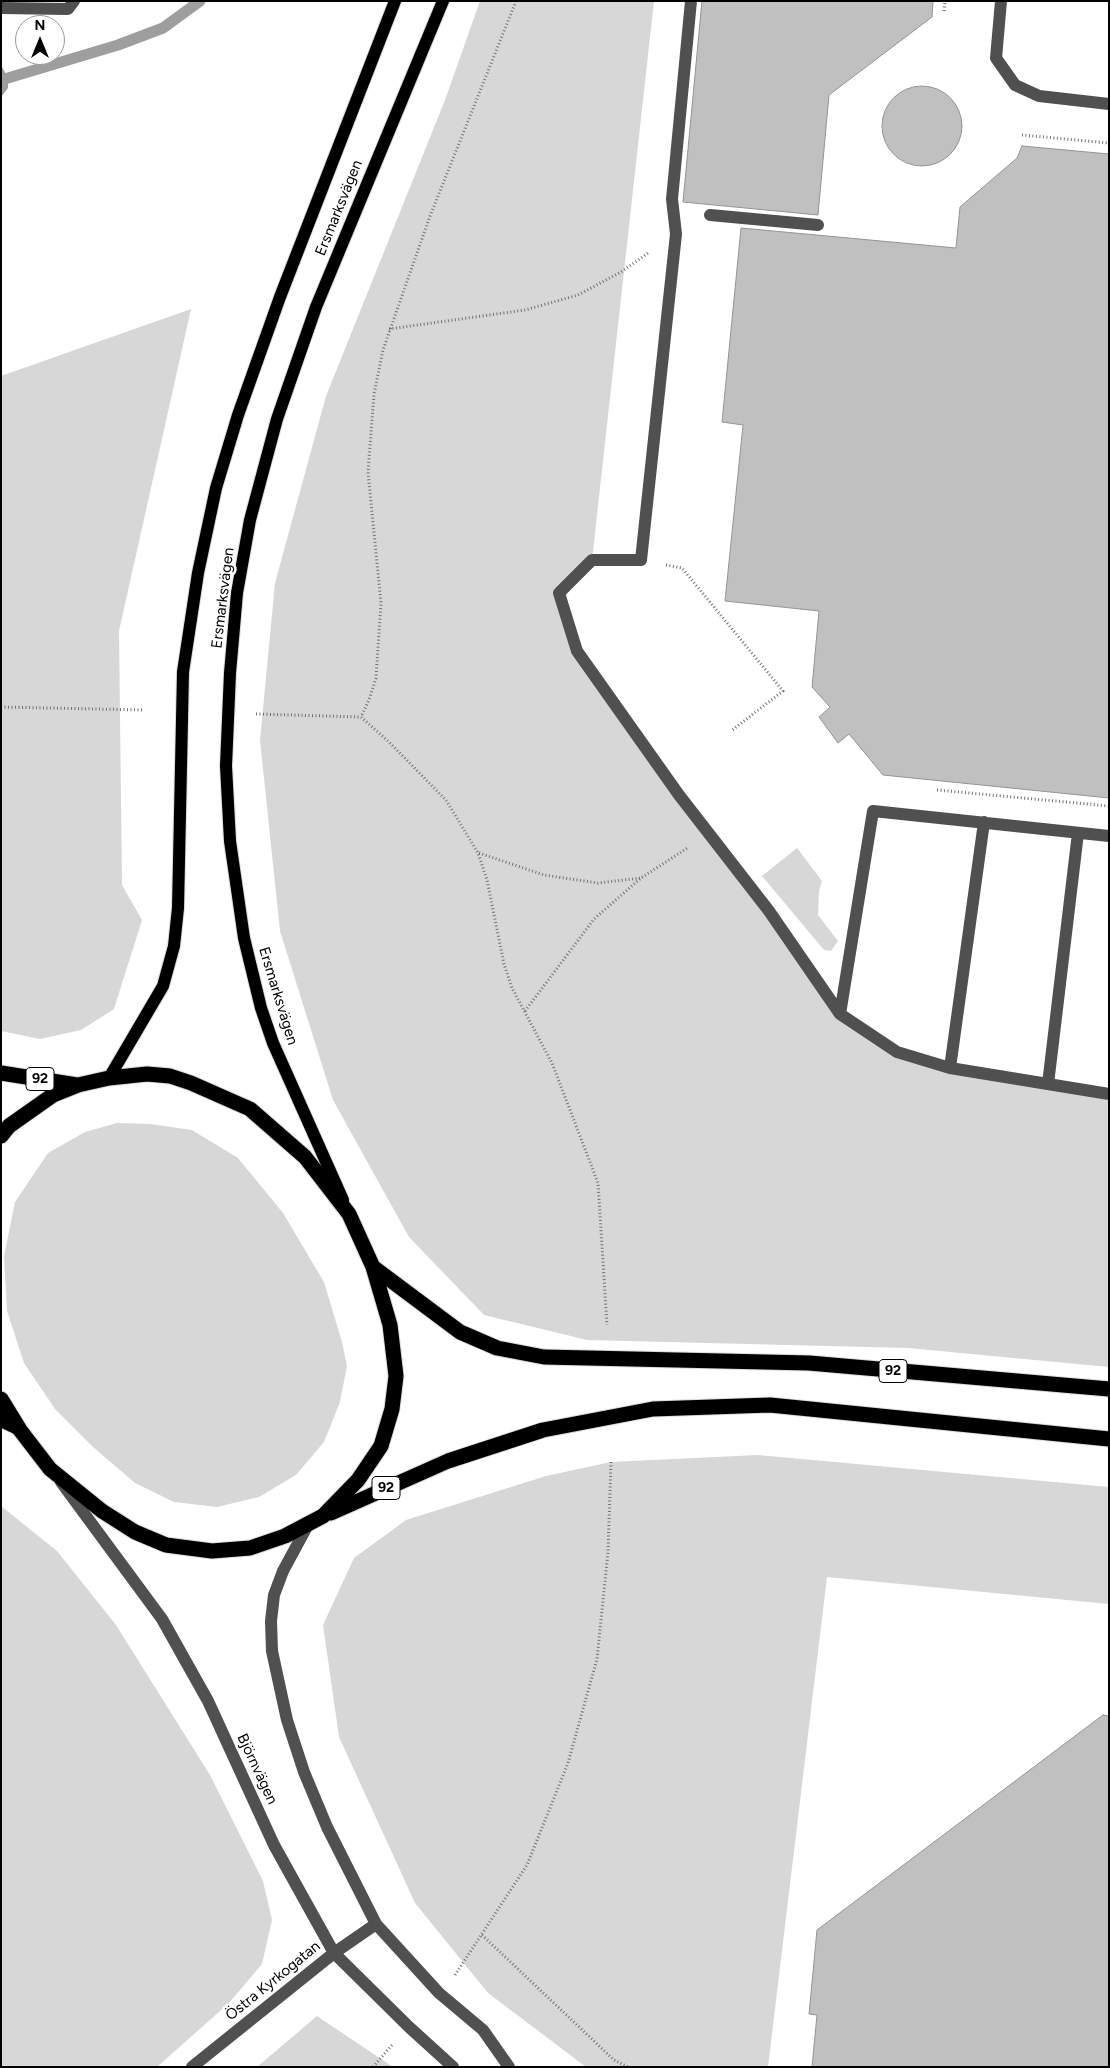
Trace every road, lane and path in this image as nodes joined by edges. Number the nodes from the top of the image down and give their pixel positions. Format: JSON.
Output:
{"nodes":[{"id":1,"x":74,"y":1,"type":"edge"},
{"id":2,"x":395,"y":1,"type":"edge"},
{"id":3,"x":442,"y":1,"type":"edge"},
{"id":4,"x":516,"y":1,"type":"edge"},
{"id":5,"x":691,"y":1,"type":"edge"},
{"id":6,"x":945,"y":1,"type":"edge"},
{"id":7,"x":1001,"y":1,"type":"edge"},
{"id":8,"x":1,"y":8,"type":"edge"},
{"id":9,"x":944,"y":11,"type":"dead end"},
{"id":10,"x":1109,"y":104,"type":"edge"},
{"id":11,"x":1022,"y":135,"type":"dead end"},
{"id":12,"x":1109,"y":143,"type":"edge"},
{"id":13,"x":710,"y":215,"type":"dead end"},
{"id":14,"x":818,"y":225,"type":"dead end"},
{"id":15,"x":676,"y":234,"type":"junction"},
{"id":16,"x":389,"y":329,"type":"junction"},
{"id":17,"x":642,"y":560,"type":"junction"},
{"id":18,"x":1,"y":707,"type":"edge"},
{"id":19,"x":144,"y":710,"type":"dead end"},
{"id":20,"x":256,"y":714,"type":"dead end"},
{"id":21,"x":361,"y":717,"type":"junction"},
{"id":22,"x":731,"y":731,"type":"dead end"},
{"id":23,"x":931,"y":789,"type":"dead end"},
{"id":24,"x":1109,"y":806,"type":"edge"},
{"id":25,"x":984,"y":822,"type":"junction"},
{"id":26,"x":710,"y":833,"type":"junction"},
{"id":27,"x":1078,"y":833,"type":"junction"},
{"id":28,"x":1109,"y":836,"type":"edge"},
{"id":29,"x":478,"y":853,"type":"junction"},
{"id":30,"x":641,"y":878,"type":"junction"},
{"id":31,"x":525,"y":1011,"type":"junction"},
{"id":32,"x":840,"y":1014,"type":"junction"},
{"id":33,"x":950,"y":1068,"type":"junction"},
{"id":34,"x":1,"y":1073,"type":"edge"},
{"id":35,"x":109,"y":1078,"type":"junction"},
{"id":36,"x":1048,"y":1084,"type":"junction"},
{"id":37,"x":78,"y":1085,"type":"junction"},
{"id":38,"x":1109,"y":1094,"type":"edge"},
{"id":39,"x":1,"y":1136,"type":"edge"},
{"id":40,"x":349,"y":1214,"type":"junction"},
{"id":41,"x":373,"y":1267,"type":"junction"},
{"id":42,"x":606,"y":1325,"type":"dead end"},
{"id":43,"x":1109,"y":1389,"type":"edge"},
{"id":44,"x":1,"y":1399,"type":"edge"},
{"id":45,"x":1,"y":1421,"type":"edge"},
{"id":46,"x":20,"y":1430,"type":"junction"},
{"id":47,"x":1109,"y":1439,"type":"edge"},
{"id":48,"x":611,"y":1462,"type":"dead end"},
{"id":49,"x":50,"y":1468,"type":"junction"},
{"id":50,"x":323,"y":1516,"type":"junction"},
{"id":51,"x":309,"y":1524,"type":"junction"},
{"id":52,"x":376,"y":1924,"type":"junction"},
{"id":53,"x":334,"y":1953,"type":"junction"},
{"id":54,"x":192,"y":2067,"type":"edge"},
{"id":55,"x":453,"y":2067,"type":"edge"},
{"id":56,"x":509,"y":2067,"type":"edge"},
{"id":57,"x":628,"y":2067,"type":"edge"}],
"edges":[{"from":1,"to":8,"type":"street"},
{"from":2,"to":35,"type":"main road","name":"Ersmarksvägen"},
{"from":3,"to":40,"type":"main road","name":"Ersmarksvägen"},
{"from":4,"to":16,"type":"path"},
{"from":5,"to":15,"type":"street"},
{"from":6,"to":9,"type":"path"},
{"from":7,"to":10,"type":"street"},
{"from":11,"to":12,"type":"path"},
{"from":13,"to":14,"type":"street"},
{"from":15,"to":16,"type":"path"},
{"from":15,"to":17,"type":"street"},
{"from":16,"to":21,"type":"path"},
{"from":17,"to":22,"type":"path"},
{"from":17,"to":26,"type":"street"},
{"from":18,"to":19,"type":"path"},
{"from":20,"to":21,"type":"path"},
{"from":21,"to":29,"type":"path"},
{"from":23,"to":24,"type":"path"},
{"from":25,"to":27,"type":"street"},
{"from":25,"to":32,"type":"street"},
{"from":25,"to":33,"type":"street"},
{"from":26,"to":30,"type":"path"},
{"from":26,"to":32,"type":"street"},
{"from":27,"to":28,"type":"street"},
{"from":27,"to":36,"type":"street"},
{"from":29,"to":30,"type":"path"},
{"from":29,"to":31,"type":"path"},
{"from":30,"to":31,"type":"path"},
{"from":31,"to":42,"type":"path"},
{"from":32,"to":33,"type":"street"},
{"from":33,"to":36,"type":"street"},
{"from":34,"to":37,"type":"highway","number":"92"},
{"from":35,"to":37,"type":"highway"},
{"from":35,"to":40,"type":"highway"},
{"from":36,"to":38,"type":"street"},
{"from":37,"to":39,"type":"highway"},
{"from":40,"to":41,"type":"highway"},
{"from":41,"to":43,"type":"highway","number":"92"},
{"from":41,"to":50,"type":"highway"},
{"from":44,"to":46,"type":"highway"},
{"from":45,"to":46,"type":"main road"},
{"from":46,"to":49,"type":"highway"},
{"from":47,"to":50,"type":"highway","number":"92"},
{"from":48,"to":57,"type":"path"},
{"from":49,"to":51,"type":"highway"},
{"from":49,"to":53,"type":"street","name":"Björnvägen"},
{"from":50,"to":51,"type":"highway"},
{"from":51,"to":52,"type":"street"},
{"from":52,"to":53,"type":"street","name":"Östra Kyrkogatan"},
{"from":52,"to":56,"type":"street"},
{"from":53,"to":54,"type":"street","name":"Östra Kyrkogatan"},
{"from":53,"to":55,"type":"street","name":"Björnvägen"}]}
